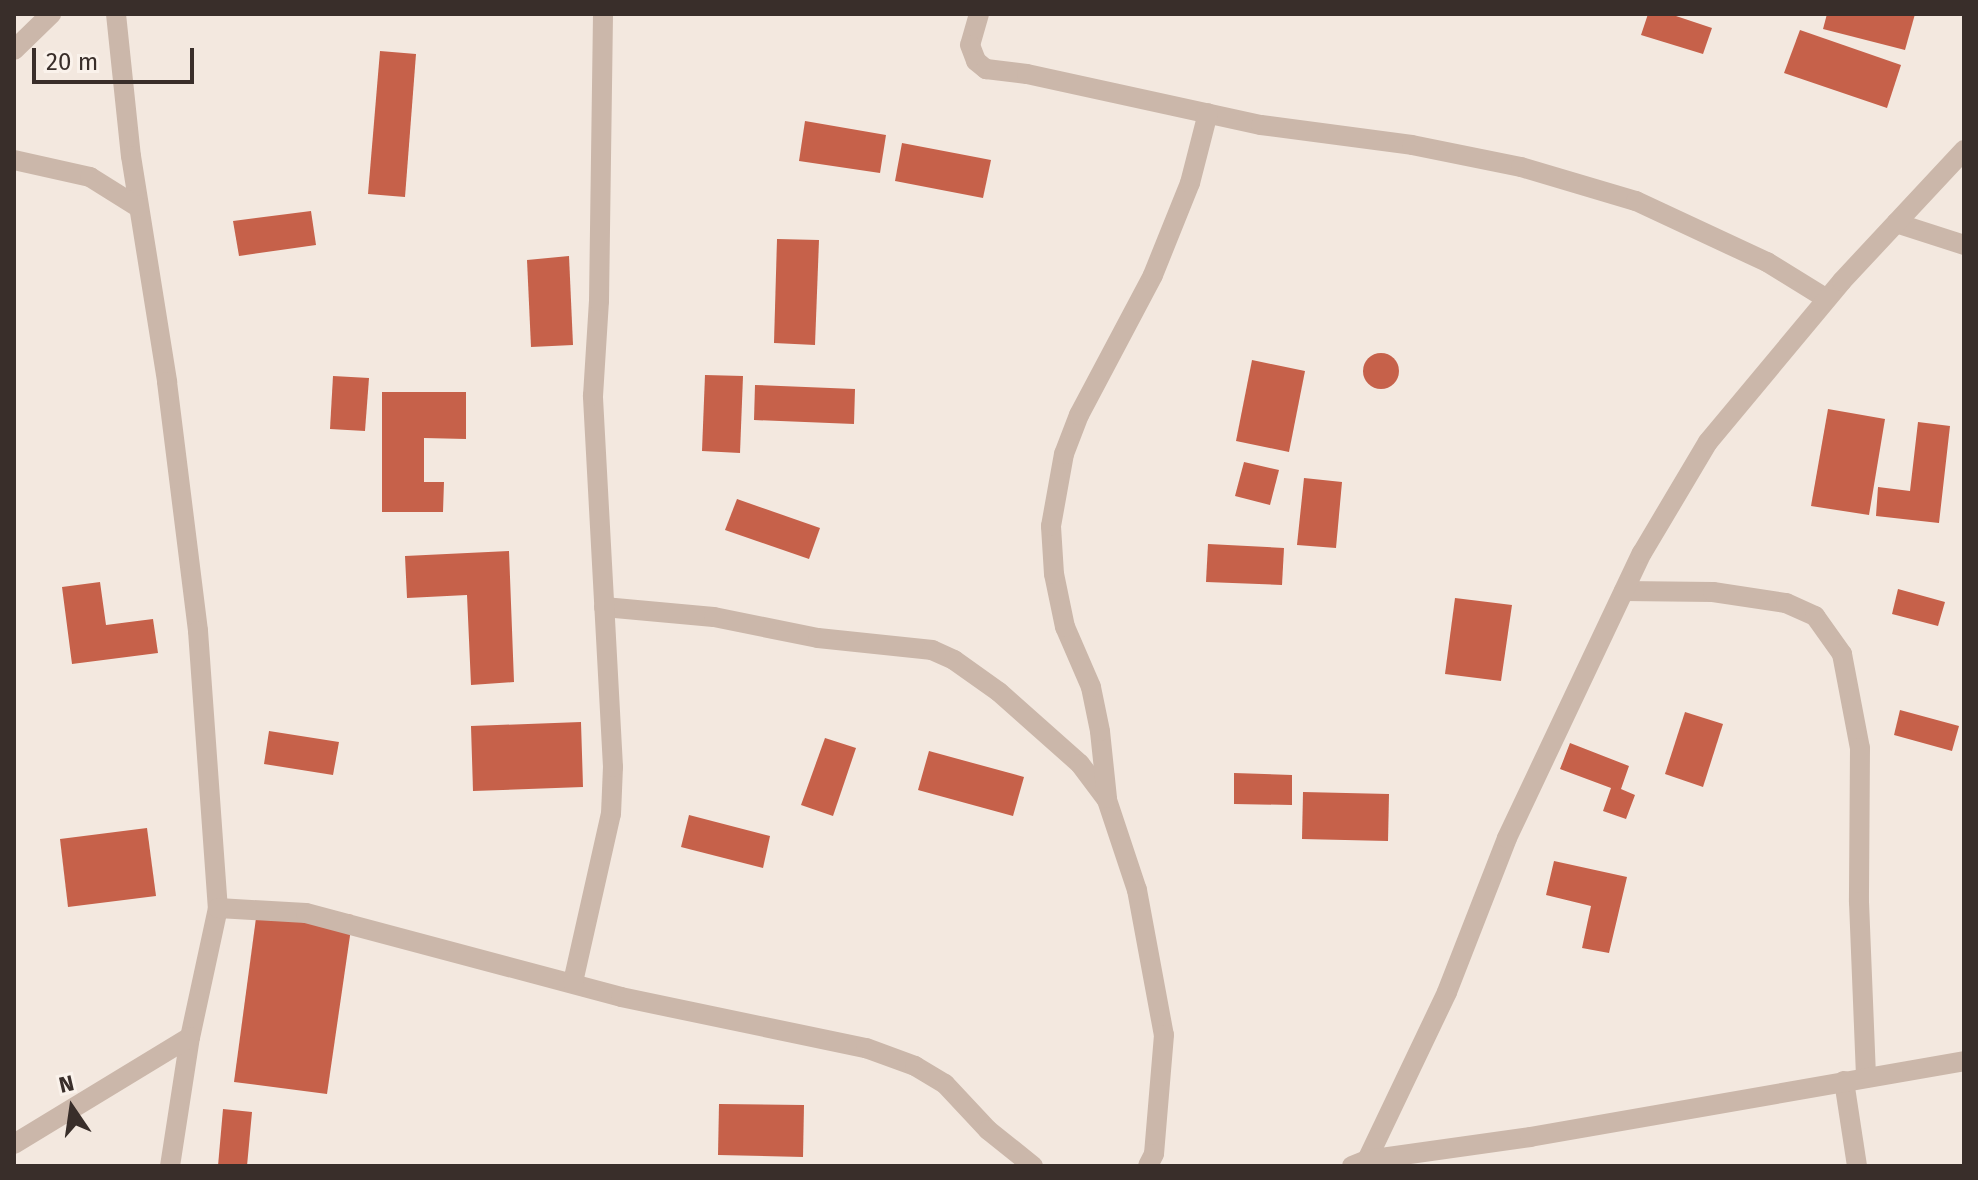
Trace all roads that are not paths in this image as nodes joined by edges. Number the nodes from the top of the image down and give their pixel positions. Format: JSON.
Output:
{"nodes":[{"id":1,"x":51,"y":14,"type":"edge"},
{"id":2,"x":116,"y":14,"type":"edge"},
{"id":3,"x":603,"y":14,"type":"edge"},
{"id":4,"x":979,"y":14,"type":"edge"},
{"id":5,"x":14,"y":50,"type":"edge"},
{"id":6,"x":1208,"y":113,"type":"junction"},
{"id":7,"x":1964,"y":150,"type":"edge"},
{"id":8,"x":14,"y":160,"type":"edge"},
{"id":9,"x":138,"y":207,"type":"junction"},
{"id":10,"x":1896,"y":223,"type":"junction"},
{"id":11,"x":1964,"y":245,"type":"edge"},
{"id":12,"x":1827,"y":299,"type":"junction"},
{"id":13,"x":1624,"y":591,"type":"junction"},
{"id":14,"x":604,"y":607,"type":"junction"},
{"id":15,"x":1107,"y":800,"type":"junction"},
{"id":16,"x":218,"y":908,"type":"junction"},
{"id":17,"x":573,"y":982,"type":"junction"},
{"id":18,"x":190,"y":1037,"type":"junction"},
{"id":19,"x":1964,"y":1061,"type":"edge"},
{"id":20,"x":1866,"y":1078,"type":"junction"},
{"id":21,"x":1844,"y":1081,"type":"junction"},
{"id":22,"x":14,"y":1144,"type":"edge"},
{"id":23,"x":1359,"y":1163,"type":"edge"},
{"id":24,"x":170,"y":1166,"type":"edge"},
{"id":25,"x":1033,"y":1166,"type":"edge"},
{"id":26,"x":1148,"y":1166,"type":"edge"},
{"id":27,"x":1857,"y":1166,"type":"edge"}],
"edges":[{"from":1,"to":5,"type":"street"},
{"from":2,"to":9,"type":"street"},
{"from":3,"to":14,"type":"street"},
{"from":4,"to":6,"type":"street"},
{"from":6,"to":12,"type":"street"},
{"from":6,"to":15,"type":"street"},
{"from":7,"to":10,"type":"street"},
{"from":8,"to":9,"type":"street"},
{"from":9,"to":16,"type":"street"},
{"from":10,"to":11,"type":"street"},
{"from":10,"to":12,"type":"street"},
{"from":12,"to":13,"type":"street"},
{"from":13,"to":20,"type":"street"},
{"from":13,"to":23,"type":"street"},
{"from":14,"to":15,"type":"street"},
{"from":14,"to":17,"type":"street"},
{"from":15,"to":26,"type":"street"},
{"from":16,"to":17,"type":"street"},
{"from":16,"to":18,"type":"street"},
{"from":17,"to":25,"type":"street"},
{"from":18,"to":22,"type":"street"},
{"from":18,"to":24,"type":"street"},
{"from":19,"to":20,"type":"street"},
{"from":20,"to":21,"type":"street"},
{"from":21,"to":23,"type":"street"},
{"from":21,"to":27,"type":"street"}]}
